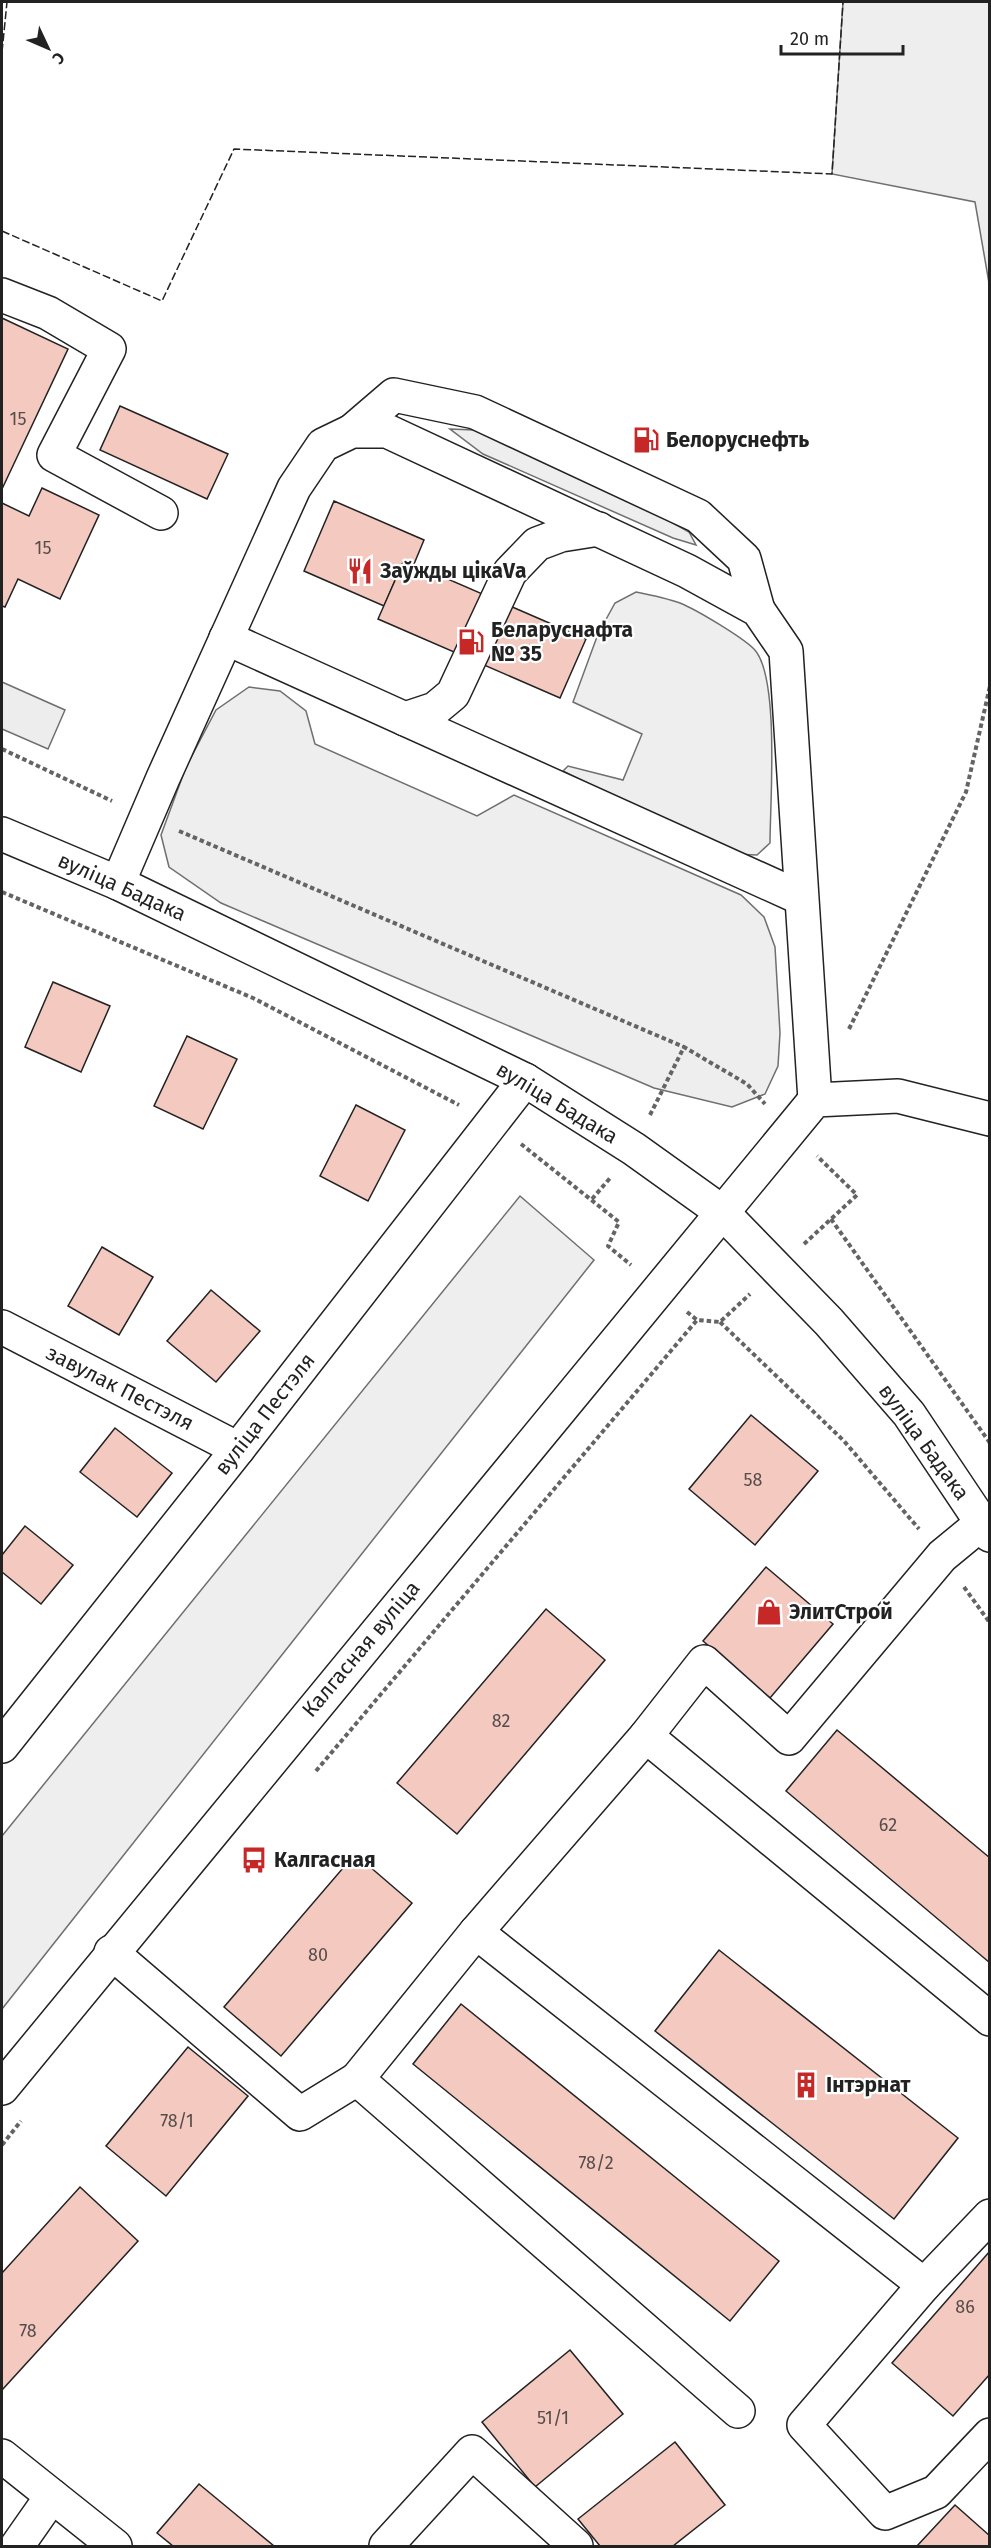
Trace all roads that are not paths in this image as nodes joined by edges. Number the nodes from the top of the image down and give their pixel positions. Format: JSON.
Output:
{"nodes":[{"id":1,"x":2,"y":295,"type":"edge"},
{"id":2,"x":352,"y":431,"type":"junction"},
{"id":3,"x":161,"y":513,"type":"dead end"},
{"id":4,"x":599,"y":529,"type":"junction"},
{"id":5,"x":758,"y":610,"type":"junction"},
{"id":6,"x":226,"y":638,"type":"junction"},
{"id":7,"x":405,"y":719,"type":"junction"},
{"id":8,"x":2,"y":834,"type":"edge"},
{"id":9,"x":118,"y":883,"type":"junction"},
{"id":10,"x":801,"y":898,"type":"junction"},
{"id":11,"x":525,"y":1080,"type":"junction"},
{"id":12,"x":815,"y":1100,"type":"junction"},
{"id":13,"x":984,"y":1109,"type":"edge"},
{"id":14,"x":722,"y":1212,"type":"junction"},
{"id":15,"x":2,"y":1327,"type":"edge"},
{"id":16,"x":238,"y":1449,"type":"junction"},
{"id":17,"x":986,"y":1529,"type":"edge"},
{"id":18,"x":646,"y":1736,"type":"junction"},
{"id":19,"x":2,"y":1746,"type":"edge"},
{"id":20,"x":476,"y":1932,"type":"junction"},
{"id":21,"x":111,"y":1952,"type":"junction"},
{"id":22,"x":990,"y":2019,"type":"edge"},
{"id":23,"x":357,"y":2079,"type":"junction"},
{"id":24,"x":2,"y":2088,"type":"edge"},
{"id":25,"x":990,"y":2216,"type":"edge"},
{"id":26,"x":924,"y":2285,"type":"junction"},
{"id":27,"x":738,"y":2411,"type":"dead end"},
{"id":28,"x":990,"y":2435,"type":"edge"},
{"id":29,"x":2,"y":2456,"type":"edge"},
{"id":30,"x":52,"y":2496,"type":"junction"},
{"id":31,"x":17,"y":2547,"type":"edge"},
{"id":32,"x":116,"y":2547,"type":"edge"},
{"id":33,"x":386,"y":2547,"type":"edge"},
{"id":34,"x":576,"y":2547,"type":"edge"}],
"edges":[{"from":1,"to":3,"type":"street"},
{"from":2,"to":4,"type":"street"},
{"from":2,"to":5,"type":"street"},
{"from":2,"to":6,"type":"street"},
{"from":4,"to":5,"type":"street"},
{"from":4,"to":7,"type":"street"},
{"from":5,"to":10,"type":"street"},
{"from":6,"to":7,"type":"street"},
{"from":6,"to":9,"type":"street"},
{"from":7,"to":10,"type":"street"},
{"from":8,"to":9,"type":"street","name":"вуліца Бадака"},
{"from":9,"to":11,"type":"street","name":"вуліца Бадака"},
{"from":10,"to":12,"type":"street"},
{"from":11,"to":14,"type":"street","name":"вуліца Бадака"},
{"from":11,"to":16,"type":"street","name":"вуліца Пестэля"},
{"from":12,"to":13,"type":"street"},
{"from":12,"to":14,"type":"street","name":"Калгасная вуліца"},
{"from":14,"to":17,"type":"street","name":"вуліца Бадака"},
{"from":14,"to":21,"type":"street","name":"Калгасная вуліца"},
{"from":15,"to":16,"type":"street","name":"завулак Пестэля"},
{"from":16,"to":19,"type":"street","name":"вуліца Пестэля"},
{"from":17,"to":18,"type":"street"},
{"from":18,"to":20,"type":"street"},
{"from":18,"to":22,"type":"street"},
{"from":20,"to":23,"type":"street"},
{"from":20,"to":26,"type":"street"},
{"from":21,"to":23,"type":"street"},
{"from":21,"to":24,"type":"street","name":"Калгасная вуліца"},
{"from":23,"to":27,"type":"street"},
{"from":25,"to":26,"type":"street"},
{"from":26,"to":28,"type":"street"},
{"from":29,"to":30,"type":"street"},
{"from":30,"to":31,"type":"street"},
{"from":30,"to":32,"type":"street"},
{"from":33,"to":34,"type":"street"}]}
